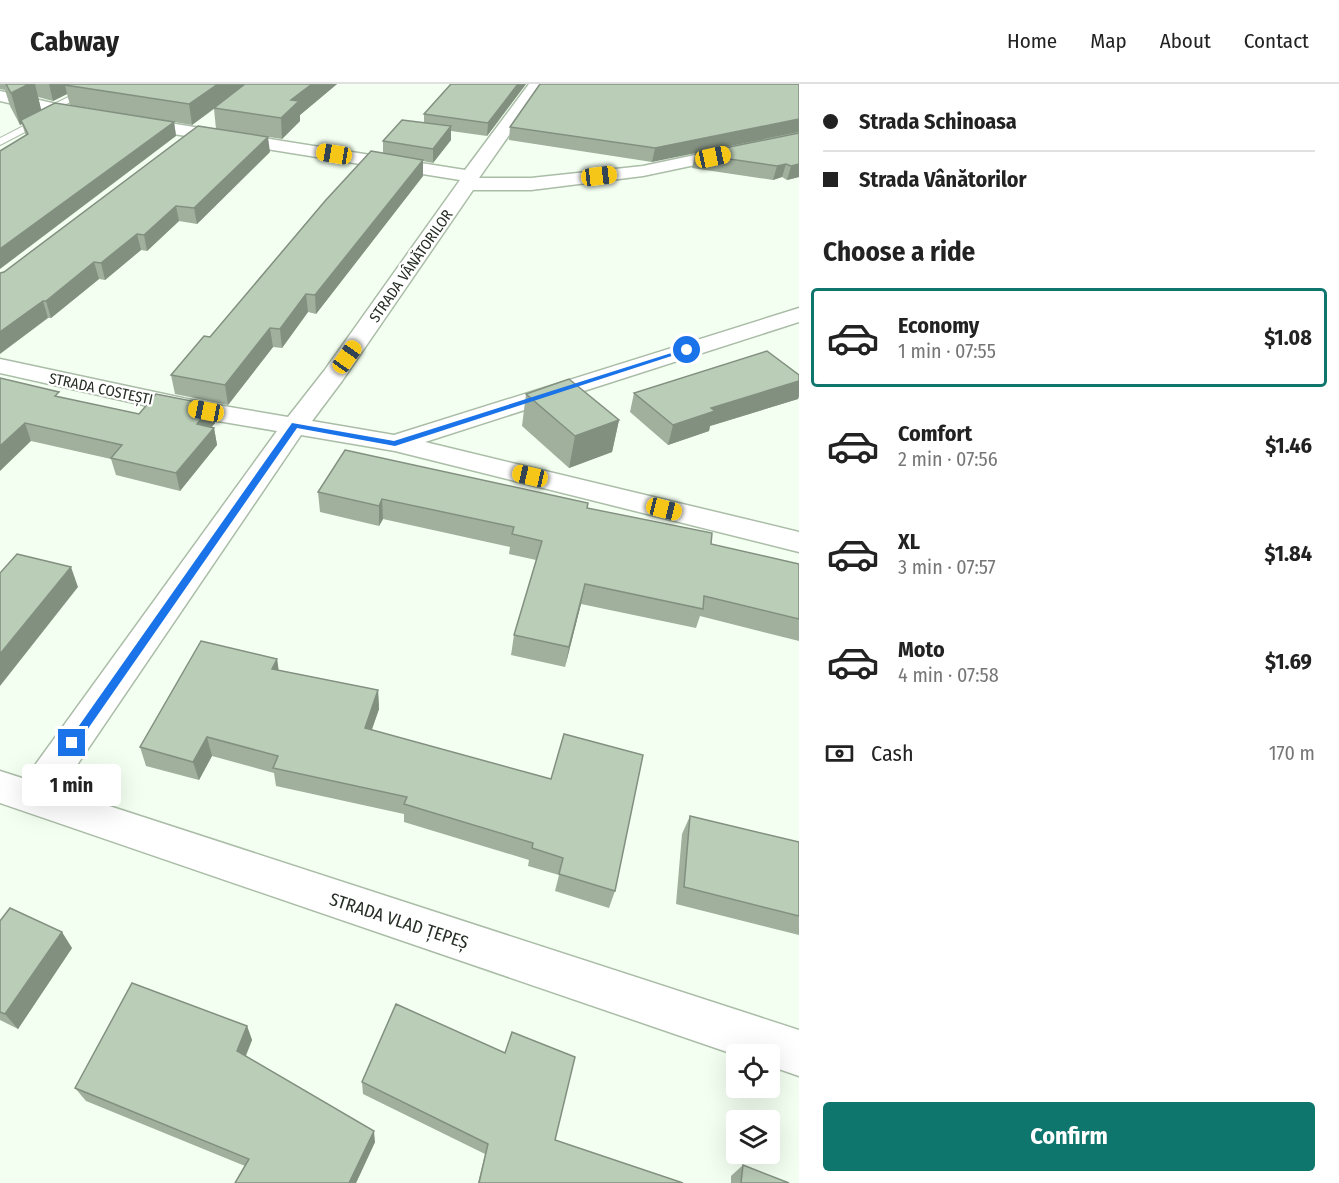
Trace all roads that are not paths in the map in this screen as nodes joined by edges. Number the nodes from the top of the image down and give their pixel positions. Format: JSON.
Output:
{"nodes":[{"id":1,"x":102,"y":84,"type":"edge"},
{"id":2,"x":539,"y":84,"type":"edge"},
{"id":3,"x":0,"y":96,"type":"edge"},
{"id":4,"x":55,"y":109,"type":"junction"},
{"id":5,"x":216,"y":118,"type":"edge"},
{"id":6,"x":198,"y":132,"type":"junction"},
{"id":7,"x":799,"y":138,"type":"edge"},
{"id":8,"x":0,"y":142,"type":"edge"},
{"id":9,"x":179,"y":147,"type":"edge"},
{"id":10,"x":469,"y":180,"type":"junction"},
{"id":11,"x":799,"y":315,"type":"edge"},
{"id":12,"x":0,"y":366,"type":"edge"},
{"id":13,"x":295,"y":425,"type":"junction"},
{"id":14,"x":395,"y":443,"type":"junction"},
{"id":15,"x":799,"y":542,"type":"edge"},
{"id":16,"x":17,"y":793,"type":"edge"},
{"id":17,"x":799,"y":1053,"type":"edge"}],
"edges":[{"from":1,"to":4,"type":"lane"},
{"from":2,"to":10,"type":"street","name":"STRADA VÂNĂTORILOR"},
{"from":3,"to":4,"type":"street"},
{"from":4,"to":6,"type":"street"},
{"from":4,"to":8,"type":"lane"},
{"from":5,"to":6,"type":"street"},
{"from":6,"to":9,"type":"street"},
{"from":6,"to":10,"type":"street"},
{"from":7,"to":10,"type":"street"},
{"from":10,"to":13,"type":"street","name":"STRADA VÂNĂTORILOR"},
{"from":11,"to":14,"type":"street"},
{"from":12,"to":13,"type":"street","name":"STRADA COSTEȘTI"},
{"from":13,"to":14,"type":"street","name":"STRADA COSTEȘTI"},
{"from":13,"to":16,"type":"street","name":"STRADA VÂNĂTORILOR"},
{"from":14,"to":15,"type":"street","name":"STRADA COSTEȘTI"},
{"from":16,"to":17,"type":"street","name":"STRADA VLAD ȚEPEȘ"}]}
